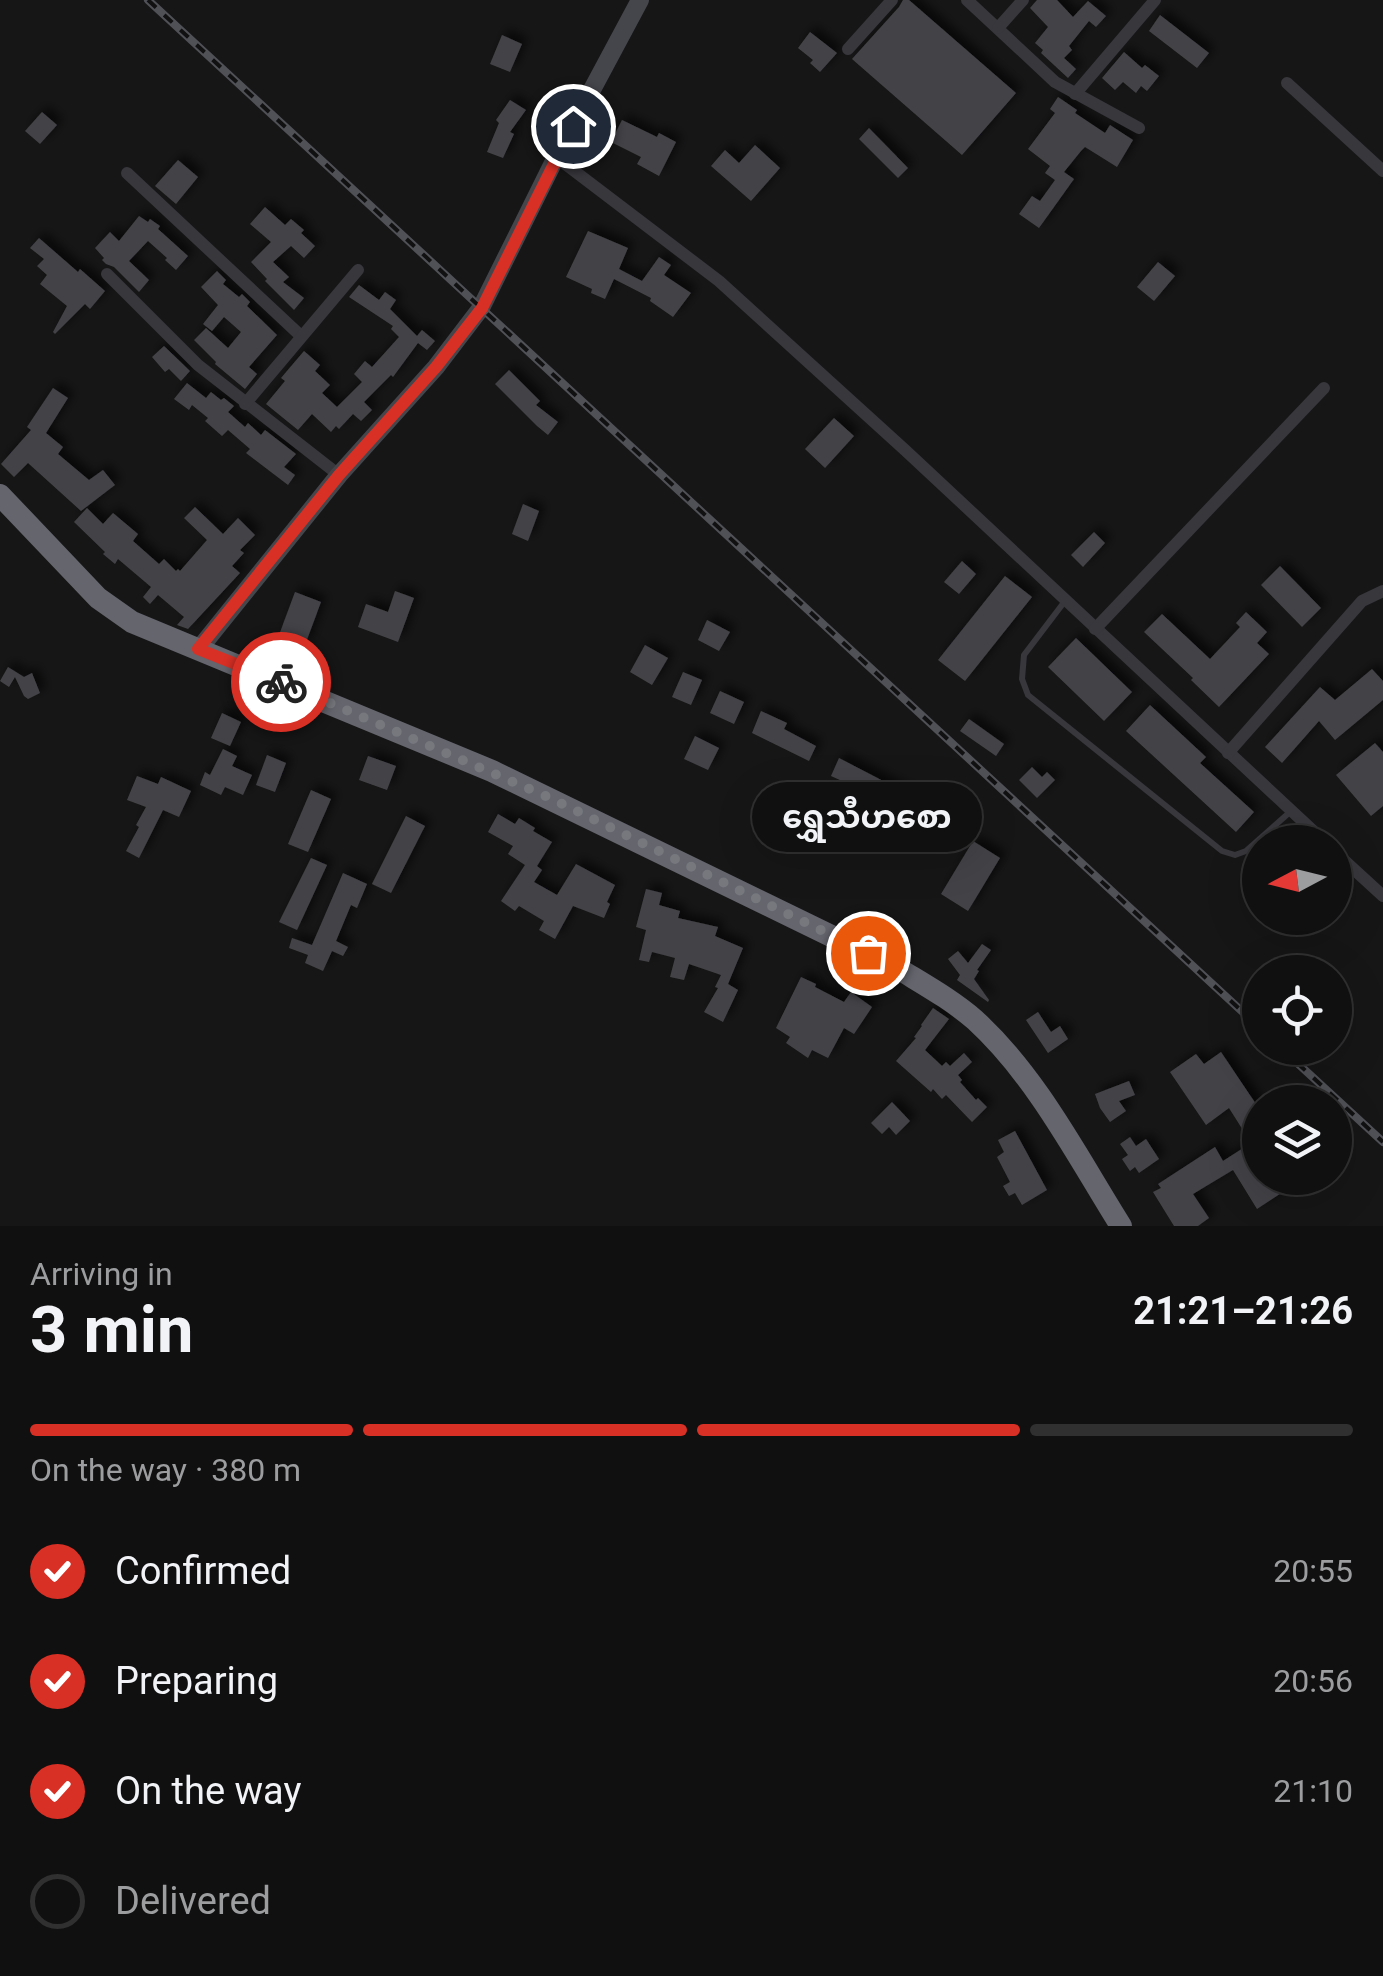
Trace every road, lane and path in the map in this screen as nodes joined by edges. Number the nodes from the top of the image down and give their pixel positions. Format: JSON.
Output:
{"nodes":[{"id":1,"x":640,"y":0,"type":"edge"},
{"id":2,"x":892,"y":0,"type":"edge"},
{"id":3,"x":967,"y":0,"type":"edge"},
{"id":4,"x":1024,"y":0,"type":"edge"},
{"id":5,"x":1154,"y":0,"type":"edge"},
{"id":6,"x":998,"y":28,"type":"junction"},
{"id":7,"x":848,"y":49,"type":"dead end"},
{"id":8,"x":1287,"y":83,"type":"dead end"},
{"id":9,"x":1075,"y":94,"type":"junction"},
{"id":10,"x":1139,"y":128,"type":"dead end"},
{"id":11,"x":556,"y":158,"type":"junction"},
{"id":12,"x":1383,"y":171,"type":"edge"},
{"id":13,"x":127,"y":173,"type":"dead end"},
{"id":14,"x":358,"y":270,"type":"dead end"},
{"id":15,"x":107,"y":274,"type":"dead end"},
{"id":16,"x":301,"y":336,"type":"junction"},
{"id":17,"x":1324,"y":388,"type":"dead end"},
{"id":18,"x":245,"y":404,"type":"junction"},
{"id":19,"x":339,"y":475,"type":"junction"},
{"id":20,"x":0,"y":495,"type":"edge"},
{"id":21,"x":1383,"y":591,"type":"edge"},
{"id":22,"x":1066,"y":601,"type":"junction"},
{"id":23,"x":1095,"y":629,"type":"junction"},
{"id":24,"x":198,"y":649,"type":"junction"},
{"id":25,"x":1228,"y":753,"type":"junction"},
{"id":26,"x":1290,"y":811,"type":"junction"},
{"id":27,"x":1306,"y":825,"type":"edge"},
{"id":28,"x":1352,"y":868,"type":"edge"},
{"id":29,"x":1383,"y":896,"type":"edge"},
{"id":30,"x":1122,"y":1226,"type":"edge"}],
"edges":[{"from":1,"to":11,"type":"main road"},
{"from":2,"to":7,"type":"street"},
{"from":3,"to":6,"type":"street"},
{"from":4,"to":6,"type":"street"},
{"from":5,"to":9,"type":"street"},
{"from":6,"to":9,"type":"street"},
{"from":8,"to":12,"type":"street"},
{"from":9,"to":10,"type":"street"},
{"from":11,"to":19,"type":"main road"},
{"from":11,"to":22,"type":"street"},
{"from":13,"to":16,"type":"street"},
{"from":14,"to":16,"type":"street"},
{"from":15,"to":18,"type":"street"},
{"from":16,"to":18,"type":"street"},
{"from":17,"to":23,"type":"street"},
{"from":18,"to":19,"type":"street"},
{"from":19,"to":24,"type":"main road"},
{"from":20,"to":24,"type":"highway"},
{"from":21,"to":25,"type":"street"},
{"from":22,"to":23,"type":"street"},
{"from":22,"to":26,"type":"lane"},
{"from":23,"to":25,"type":"street"},
{"from":24,"to":30,"type":"highway"},
{"from":25,"to":26,"type":"street"},
{"from":26,"to":27,"type":"street"},
{"from":28,"to":29,"type":"street"}]}
